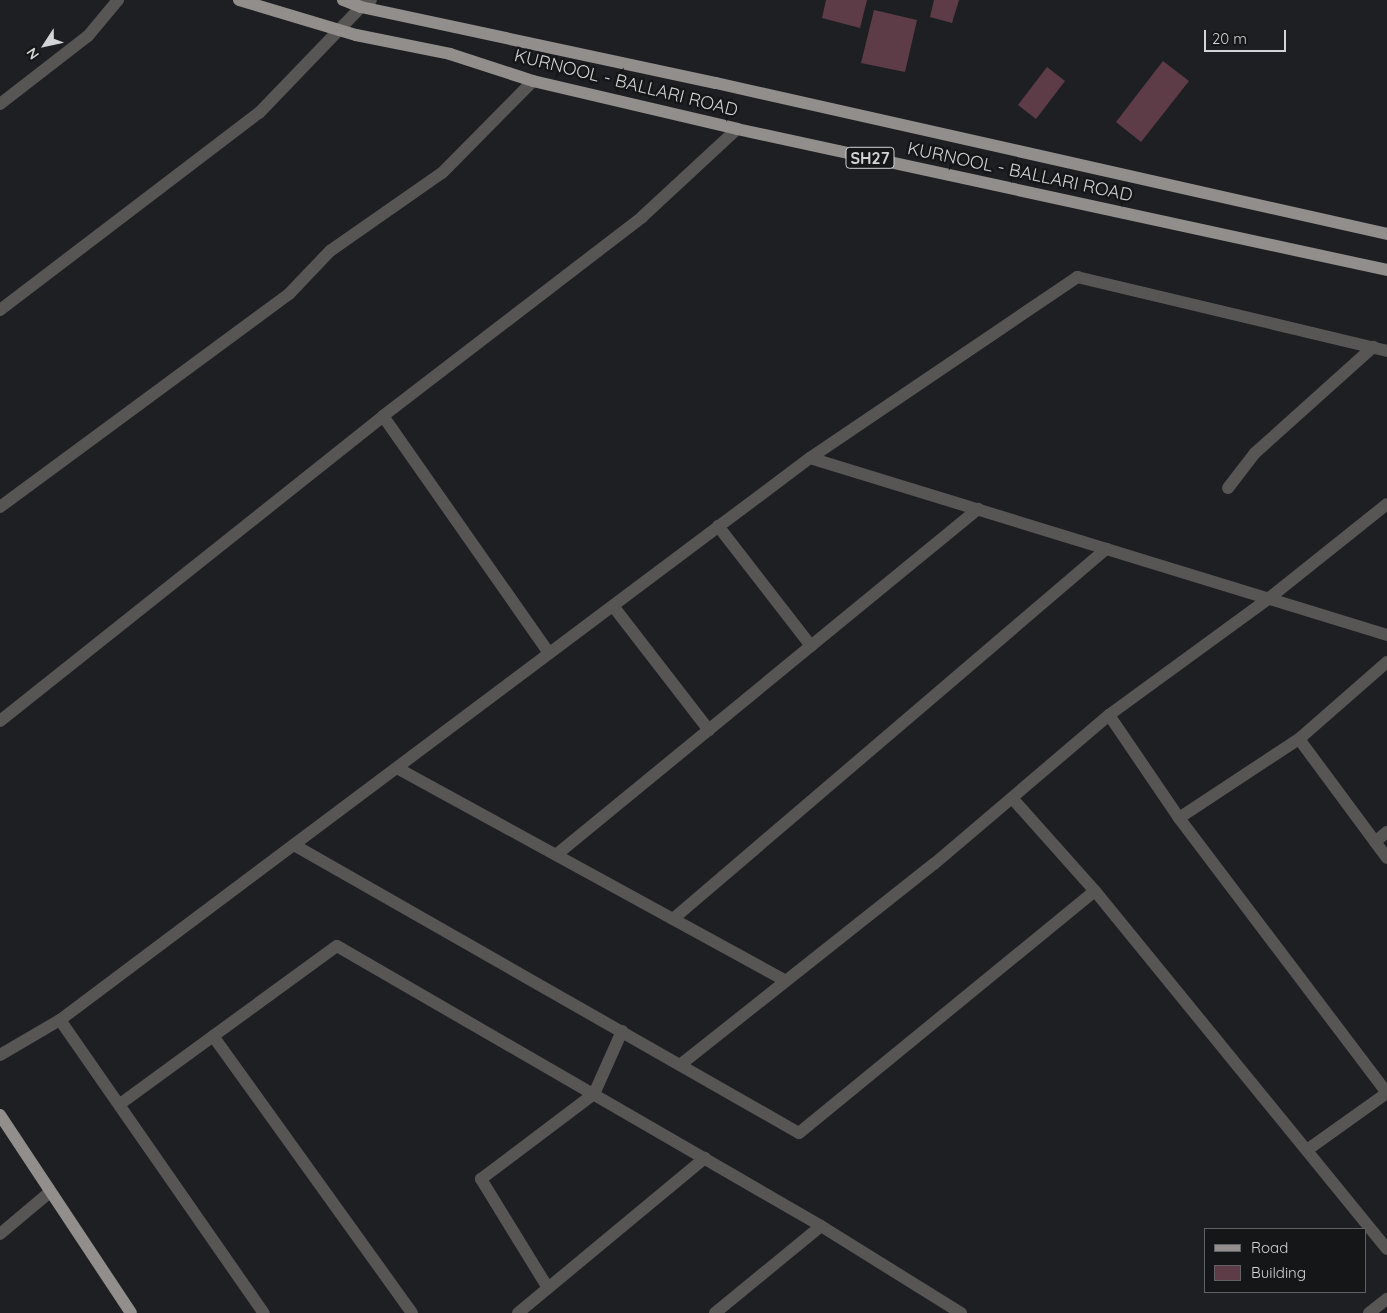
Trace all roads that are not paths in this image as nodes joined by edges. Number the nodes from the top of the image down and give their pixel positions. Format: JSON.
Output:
{"nodes":[{"id":1,"x":118,"y":0,"type":"edge"},
{"id":2,"x":239,"y":0,"type":"edge"},
{"id":3,"x":343,"y":0,"type":"edge"},
{"id":4,"x":366,"y":3,"type":"edge"},
{"id":5,"x":340,"y":30,"type":"junction"},
{"id":6,"x":533,"y":81,"type":"junction"},
{"id":7,"x":0,"y":104,"type":"edge"},
{"id":8,"x":737,"y":129,"type":"junction"},
{"id":9,"x":1387,"y":234,"type":"edge"},
{"id":10,"x":1387,"y":270,"type":"edge"},
{"id":11,"x":0,"y":310,"type":"edge"},
{"id":12,"x":1372,"y":347,"type":"junction"},
{"id":13,"x":1387,"y":351,"type":"edge"},
{"id":14,"x":383,"y":416,"type":"junction"},
{"id":15,"x":810,"y":458,"type":"junction"},
{"id":16,"x":1228,"y":488,"type":"dead end"},
{"id":17,"x":1387,"y":504,"type":"edge"},
{"id":18,"x":0,"y":507,"type":"edge"},
{"id":19,"x":978,"y":509,"type":"junction"},
{"id":20,"x":718,"y":526,"type":"junction"},
{"id":21,"x":1106,"y":548,"type":"junction"},
{"id":22,"x":1268,"y":599,"type":"junction"},
{"id":23,"x":613,"y":606,"type":"junction"},
{"id":24,"x":1387,"y":635,"type":"edge"},
{"id":25,"x":811,"y":646,"type":"junction"},
{"id":26,"x":549,"y":654,"type":"junction"},
{"id":27,"x":1387,"y":662,"type":"edge"},
{"id":28,"x":1109,"y":715,"type":"junction"},
{"id":29,"x":0,"y":721,"type":"edge"},
{"id":30,"x":709,"y":730,"type":"junction"},
{"id":31,"x":1300,"y":739,"type":"junction"},
{"id":32,"x":396,"y":768,"type":"junction"},
{"id":33,"x":1012,"y":798,"type":"junction"},
{"id":34,"x":1179,"y":818,"type":"junction"},
{"id":35,"x":1387,"y":832,"type":"edge"},
{"id":36,"x":1375,"y":842,"type":"junction"},
{"id":37,"x":294,"y":845,"type":"junction"},
{"id":38,"x":556,"y":855,"type":"junction"},
{"id":39,"x":1387,"y":858,"type":"edge"},
{"id":40,"x":1095,"y":890,"type":"junction"},
{"id":41,"x":673,"y":919,"type":"junction"},
{"id":42,"x":786,"y":981,"type":"junction"},
{"id":43,"x":60,"y":1020,"type":"junction"},
{"id":44,"x":622,"y":1031,"type":"junction"},
{"id":45,"x":213,"y":1036,"type":"junction"},
{"id":46,"x":0,"y":1056,"type":"edge"},
{"id":47,"x":680,"y":1065,"type":"junction"},
{"id":48,"x":594,"y":1094,"type":"junction"},
{"id":49,"x":120,"y":1104,"type":"junction"},
{"id":50,"x":0,"y":1115,"type":"edge"},
{"id":51,"x":1306,"y":1150,"type":"junction"},
{"id":52,"x":705,"y":1158,"type":"junction"},
{"id":53,"x":50,"y":1192,"type":"junction"},
{"id":54,"x":821,"y":1226,"type":"junction"},
{"id":55,"x":0,"y":1234,"type":"edge"},
{"id":56,"x":1387,"y":1249,"type":"edge"},
{"id":57,"x":548,"y":1288,"type":"junction"},
{"id":58,"x":1387,"y":1299,"type":"edge"},
{"id":59,"x":721,"y":1311,"type":"edge"},
{"id":60,"x":131,"y":1313,"type":"edge"},
{"id":61,"x":264,"y":1313,"type":"edge"},
{"id":62,"x":412,"y":1313,"type":"edge"},
{"id":63,"x":518,"y":1313,"type":"edge"},
{"id":64,"x":960,"y":1313,"type":"edge"},
{"id":65,"x":1369,"y":1313,"type":"edge"}],
"edges":[{"from":1,"to":7,"type":"street"},
{"from":2,"to":5,"type":"main road","number":"SH27"},
{"from":3,"to":4,"type":"main road","number":"SH27"},
{"from":4,"to":5,"type":"street"},
{"from":4,"to":9,"type":"main road","number":"SH27"},
{"from":5,"to":6,"type":"main road","name":"KURNOOL - BALLARI ROAD","number":"SH27"},
{"from":5,"to":11,"type":"street"},
{"from":6,"to":8,"type":"main road","name":"KURNOOL - BALLARI ROAD","number":"SH27"},
{"from":6,"to":18,"type":"street"},
{"from":8,"to":10,"type":"main road","name":"KURNOOL - BALLARI ROAD","number":"SH27"},
{"from":8,"to":14,"type":"street"},
{"from":12,"to":13,"type":"street"},
{"from":12,"to":15,"type":"street"},
{"from":12,"to":16,"type":"street"},
{"from":14,"to":26,"type":"street"},
{"from":14,"to":29,"type":"street"},
{"from":15,"to":19,"type":"street"},
{"from":15,"to":20,"type":"street"},
{"from":17,"to":22,"type":"street"},
{"from":19,"to":21,"type":"street"},
{"from":19,"to":25,"type":"street"},
{"from":20,"to":23,"type":"street"},
{"from":20,"to":25,"type":"street"},
{"from":21,"to":22,"type":"street"},
{"from":21,"to":41,"type":"street"},
{"from":22,"to":24,"type":"street"},
{"from":22,"to":28,"type":"street"},
{"from":23,"to":26,"type":"street"},
{"from":23,"to":30,"type":"street"},
{"from":25,"to":30,"type":"street"},
{"from":26,"to":32,"type":"street"},
{"from":27,"to":31,"type":"street"},
{"from":28,"to":33,"type":"street"},
{"from":28,"to":34,"type":"street"},
{"from":30,"to":38,"type":"street"},
{"from":31,"to":34,"type":"street"},
{"from":31,"to":36,"type":"street"},
{"from":32,"to":37,"type":"street"},
{"from":32,"to":38,"type":"street"},
{"from":33,"to":40,"type":"street"},
{"from":33,"to":42,"type":"street"},
{"from":34,"to":51,"type":"street"},
{"from":35,"to":36,"type":"street"},
{"from":36,"to":39,"type":"street"},
{"from":37,"to":43,"type":"street"},
{"from":37,"to":44,"type":"street"},
{"from":38,"to":41,"type":"street"},
{"from":40,"to":47,"type":"street"},
{"from":40,"to":51,"type":"street"},
{"from":41,"to":42,"type":"street"},
{"from":42,"to":47,"type":"street"},
{"from":43,"to":46,"type":"street"},
{"from":43,"to":49,"type":"street"},
{"from":44,"to":47,"type":"street"},
{"from":44,"to":48,"type":"street"},
{"from":45,"to":48,"type":"street"},
{"from":45,"to":49,"type":"street"},
{"from":45,"to":62,"type":"street"},
{"from":48,"to":52,"type":"street"},
{"from":48,"to":57,"type":"street"},
{"from":49,"to":61,"type":"street"},
{"from":50,"to":53,"type":"main road"},
{"from":51,"to":56,"type":"street"},
{"from":52,"to":54,"type":"street"},
{"from":52,"to":57,"type":"street"},
{"from":53,"to":55,"type":"street"},
{"from":53,"to":60,"type":"main road"},
{"from":54,"to":59,"type":"street"},
{"from":54,"to":64,"type":"street"},
{"from":57,"to":63,"type":"street"},
{"from":58,"to":65,"type":"street"}]}
